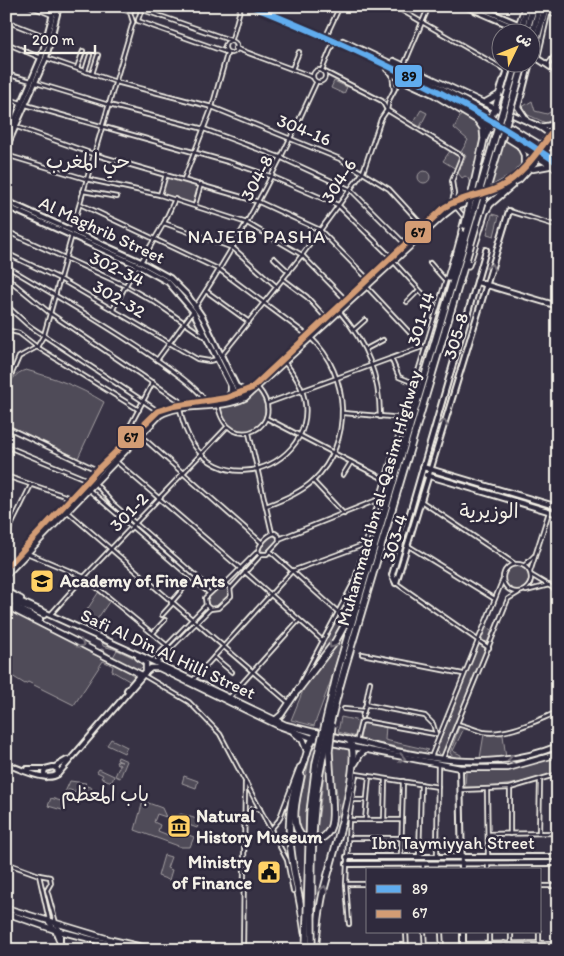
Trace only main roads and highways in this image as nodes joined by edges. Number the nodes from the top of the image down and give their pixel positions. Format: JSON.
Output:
{"nodes":[{"id":1,"x":251,"y":6,"type":"edge"},
{"id":2,"x":259,"y":6,"type":"edge"},
{"id":3,"x":528,"y":6,"type":"edge"},
{"id":4,"x":534,"y":6,"type":"edge"},
{"id":5,"x":540,"y":6,"type":"edge"},
{"id":6,"x":546,"y":6,"type":"edge"},
{"id":7,"x":520,"y":22,"type":"edge"},
{"id":8,"x":529,"y":22,"type":"edge"},
{"id":9,"x":536,"y":22,"type":"edge"},
{"id":10,"x":542,"y":23,"type":"edge"},
{"id":11,"x":373,"y":56,"type":"junction"},
{"id":12,"x":514,"y":72,"type":"edge"},
{"id":13,"x":521,"y":72,"type":"edge"},
{"id":14,"x":503,"y":81,"type":"road end"},
{"id":15,"x":523,"y":88,"type":"road end"},
{"id":16,"x":500,"y":92,"type":"junction"},
{"id":17,"x":484,"y":103,"type":"junction"},
{"id":18,"x":501,"y":111,"type":"dead end"},
{"id":19,"x":511,"y":114,"type":"dead end"},
{"id":20,"x":493,"y":118,"type":"junction"},
{"id":21,"x":527,"y":120,"type":"junction"},
{"id":22,"x":478,"y":121,"type":"junction"},
{"id":23,"x":558,"y":125,"type":"edge"},
{"id":24,"x":507,"y":127,"type":"dead end"},
{"id":25,"x":540,"y":127,"type":"junction"},
{"id":26,"x":495,"y":131,"type":"dead end"},
{"id":27,"x":550,"y":135,"type":"junction"},
{"id":28,"x":504,"y":136,"type":"dead end"},
{"id":29,"x":557,"y":138,"type":"edge"},
{"id":30,"x":484,"y":139,"type":"junction"},
{"id":31,"x":513,"y":141,"type":"junction"},
{"id":32,"x":535,"y":149,"type":"junction"},
{"id":33,"x":546,"y":154,"type":"junction"},
{"id":34,"x":558,"y":157,"type":"edge"},
{"id":35,"x":557,"y":167,"type":"edge"},
{"id":36,"x":522,"y":169,"type":"junction"},
{"id":37,"x":530,"y":171,"type":"junction"},
{"id":38,"x":512,"y":185,"type":"junction"},
{"id":39,"x":473,"y":198,"type":"dead end"},
{"id":40,"x":453,"y":205,"type":"junction"},
{"id":41,"x":460,"y":258,"type":"junction"},
{"id":42,"x":392,"y":259,"type":"junction"},
{"id":43,"x":444,"y":333,"type":"junction"},
{"id":44,"x":310,"y":336,"type":"junction"},
{"id":45,"x":246,"y":391,"type":"junction"},
{"id":46,"x":238,"y":396,"type":"junction"},
{"id":47,"x":226,"y":398,"type":"junction"},
{"id":48,"x":245,"y":398,"type":"junction"},
{"id":49,"x":197,"y":408,"type":"junction"},
{"id":50,"x":113,"y":458,"type":"junction"},
{"id":51,"x":97,"y":470,"type":"junction"},
{"id":52,"x":83,"y":494,"type":"junction"},
{"id":53,"x":74,"y":500,"type":"junction"},
{"id":54,"x":7,"y":566,"type":"edge"},
{"id":55,"x":6,"y":575,"type":"edge"},
{"id":56,"x":6,"y":590,"type":"edge"},
{"id":57,"x":6,"y":599,"type":"edge"},
{"id":58,"x":26,"y":604,"type":"junction"},
{"id":59,"x":357,"y":604,"type":"junction"},
{"id":60,"x":6,"y":606,"type":"edge"},
{"id":61,"x":66,"y":622,"type":"junction"},
{"id":62,"x":61,"y":634,"type":"junction"},
{"id":63,"x":132,"y":652,"type":"junction"},
{"id":64,"x":341,"y":670,"type":"junction"},
{"id":65,"x":143,"y":675,"type":"junction"},
{"id":66,"x":298,"y":690,"type":"joint"},
{"id":67,"x":338,"y":693,"type":"junction"},
{"id":68,"x":284,"y":710,"type":"junction"},
{"id":69,"x":275,"y":720,"type":"junction"},
{"id":70,"x":286,"y":725,"type":"junction"},
{"id":71,"x":294,"y":732,"type":"junction"},
{"id":72,"x":318,"y":733,"type":"joint"},
{"id":73,"x":332,"y":736,"type":"dead end"},
{"id":74,"x":315,"y":739,"type":"junction"},
{"id":75,"x":349,"y":740,"type":"junction"},
{"id":76,"x":332,"y":743,"type":"dead end"},
{"id":77,"x":558,"y":746,"type":"edge"},
{"id":78,"x":384,"y":748,"type":"junction"},
{"id":79,"x":354,"y":749,"type":"junction"},
{"id":80,"x":365,"y":750,"type":"junction"},
{"id":81,"x":307,"y":752,"type":"junction"},
{"id":82,"x":383,"y":754,"type":"junction"},
{"id":83,"x":558,"y":754,"type":"edge"},
{"id":84,"x":301,"y":771,"type":"junction"},
{"id":85,"x":354,"y":772,"type":"junction"},
{"id":86,"x":306,"y":840,"type":"dead end"},
{"id":87,"x":316,"y":841,"type":"dead end"},
{"id":88,"x":6,"y":908,"type":"edge"},
{"id":89,"x":6,"y":914,"type":"edge"},
{"id":90,"x":57,"y":928,"type":"junction"},
{"id":91,"x":306,"y":947,"type":"edge"},
{"id":92,"x":134,"y":950,"type":"edge"},
{"id":93,"x":155,"y":950,"type":"edge"},
{"id":94,"x":314,"y":950,"type":"edge"}],
"edges":[{"from":1,"to":11,"type":"main road"},
{"from":2,"to":11,"type":"main road"},
{"from":3,"to":7,"type":"highway"},
{"from":4,"to":8,"type":"highway"},
{"from":5,"to":9,"type":"highway"},
{"from":6,"to":10,"type":"highway"},
{"from":11,"to":17,"type":"main road"},
{"from":11,"to":20,"type":"main road"},
{"from":11,"to":22,"type":"main road"},
{"from":12,"to":41,"type":"highway","name":"Muhammad ibn al-Qasim Highway","bridge":true},
{"from":13,"to":41,"type":"highway","name":"Muhammad ibn al-Qasim Highway","bridge":true},
{"from":14,"to":16,"type":"main road"},
{"from":15,"to":21,"type":"main road"},
{"from":16,"to":17,"type":"main road"},
{"from":16,"to":20,"type":"main road"},
{"from":17,"to":20,"type":"main road"},
{"from":18,"to":20,"type":"main road"},
{"from":19,"to":21,"type":"main road"},
{"from":20,"to":22,"type":"main road"},
{"from":20,"to":26,"type":"main road"},
{"from":20,"to":30,"type":"highway"},
{"from":21,"to":25,"type":"main road"},
{"from":22,"to":30,"type":"highway"},
{"from":23,"to":25,"type":"main road"},
{"from":23,"to":27,"type":"main road"},
{"from":24,"to":32,"type":"main road"},
{"from":25,"to":27,"type":"main road"},
{"from":27,"to":29,"type":"main road"},
{"from":27,"to":32,"type":"main road","bridge":true},
{"from":28,"to":31,"type":"main road"},
{"from":29,"to":33,"type":"main road"},
{"from":30,"to":41,"type":"highway","bridge":true},
{"from":31,"to":32,"type":"main road"},
{"from":31,"to":36,"type":"main road"},
{"from":32,"to":33,"type":"main road"},
{"from":32,"to":36,"type":"main road"},
{"from":33,"to":34,"type":"main road"},
{"from":33,"to":35,"type":"main road"},
{"from":33,"to":37,"type":"main road"},
{"from":35,"to":37,"type":"main road"},
{"from":36,"to":38,"type":"main road"},
{"from":37,"to":38,"type":"main road"},
{"from":38,"to":43,"type":"highway"},
{"from":39,"to":40,"type":"main road"},
{"from":40,"to":42,"type":"main road"},
{"from":40,"to":42,"type":"main road"},
{"from":41,"to":43,"type":"highway","name":"Muhammad ibn al-Qasim Highway"},
{"from":41,"to":59,"type":"highway","name":"Muhammad ibn al-Qasim Highway"},
{"from":42,"to":44,"type":"main road"},
{"from":42,"to":44,"type":"main road"},
{"from":43,"to":64,"type":"highway","name":"Muhammad ibn al-Qasim Highway"},
{"from":44,"to":45,"type":"main road"},
{"from":44,"to":48,"type":"main road"},
{"from":45,"to":46,"type":"main road"},
{"from":45,"to":47,"type":"main road"},
{"from":46,"to":47,"type":"main road"},
{"from":46,"to":48,"type":"main road"},
{"from":46,"to":49,"type":"main road"},
{"from":47,"to":50,"type":"main road"},
{"from":48,"to":49,"type":"main road"},
{"from":49,"to":50,"type":"main road"},
{"from":50,"to":51,"type":"main road"},
{"from":50,"to":52,"type":"main road"},
{"from":51,"to":52,"type":"main road"},
{"from":51,"to":53,"type":"main road"},
{"from":52,"to":53,"type":"main road"},
{"from":53,"to":54,"type":"main road"},
{"from":53,"to":55,"type":"main road"},
{"from":56,"to":58,"type":"main road"},
{"from":57,"to":58,"type":"main road","name":"Safi Al Din Al Hilli Street"},
{"from":57,"to":61,"type":"main road"},
{"from":57,"to":62,"type":"main road"},
{"from":58,"to":61,"type":"main road","name":"Safi Al Din Al Hilli Street"},
{"from":59,"to":64,"type":"highway","name":"Muhammad ibn al-Qasim Highway"},
{"from":59,"to":66,"type":"highway","one_way":true},
{"from":60,"to":62,"type":"main road","name":"Safi Al Din Al Hilli Street"},
{"from":61,"to":63,"type":"main road","name":"Safi Al Din Al Hilli Street"},
{"from":62,"to":65,"type":"main road","name":"Safi Al Din Al Hilli Street","one_way":true},
{"from":63,"to":65,"type":"main road"},
{"from":63,"to":69,"type":"main road","name":"Safi Al Din Al Hilli Street"},
{"from":64,"to":67,"type":"highway","name":"Muhammad ibn al-Qasim Highway","bridge":true},
{"from":64,"to":91,"type":"highway","name":"Muhammad ibn al-Qasim Highway","bridge":true},
{"from":65,"to":71,"type":"main road","name":"Safi Al Din Al Hilli Street"},
{"from":66,"to":68,"type":"main road"},
{"from":67,"to":87,"type":"highway","bridge":true},
{"from":67,"to":94,"type":"highway","name":"Muhammad ibn al-Qasim Highway","bridge":true},
{"from":68,"to":69,"type":"main road"},
{"from":68,"to":70,"type":"main road"},
{"from":69,"to":70,"type":"main road","name":"Safi Al Din Al Hilli Street"},
{"from":70,"to":71,"type":"main road"},
{"from":70,"to":72,"type":"main road","name":"Safi Al Din Al Hilli Street"},
{"from":71,"to":74,"type":"main road","name":"Safi Al Din Al Hilli Street"},
{"from":71,"to":81,"type":"highway"},
{"from":72,"to":74,"type":"highway"},
{"from":73,"to":75,"type":"main road"},
{"from":74,"to":81,"type":"highway"},
{"from":75,"to":78,"type":"main road"},
{"from":75,"to":79,"type":"highway"},
{"from":76,"to":79,"type":"main road"},
{"from":77,"to":78,"type":"main road","one_way":true},
{"from":78,"to":82,"type":"main road"},
{"from":79,"to":80,"type":"main road"},
{"from":79,"to":85,"type":"highway"},
{"from":80,"to":82,"type":"main road"},
{"from":80,"to":85,"type":"highway"},
{"from":81,"to":84,"type":"highway"},
{"from":82,"to":83,"type":"main road","one_way":true},
{"from":84,"to":86,"type":"highway"},
{"from":84,"to":91,"type":"highway","bridge":true},
{"from":94,"to":85,"type":"highway","one_way":true},
{"from":88,"to":90,"type":"main road"},
{"from":89,"to":90,"type":"main road"},
{"from":90,"to":92,"type":"main road"},
{"from":90,"to":93,"type":"main road"}]}
